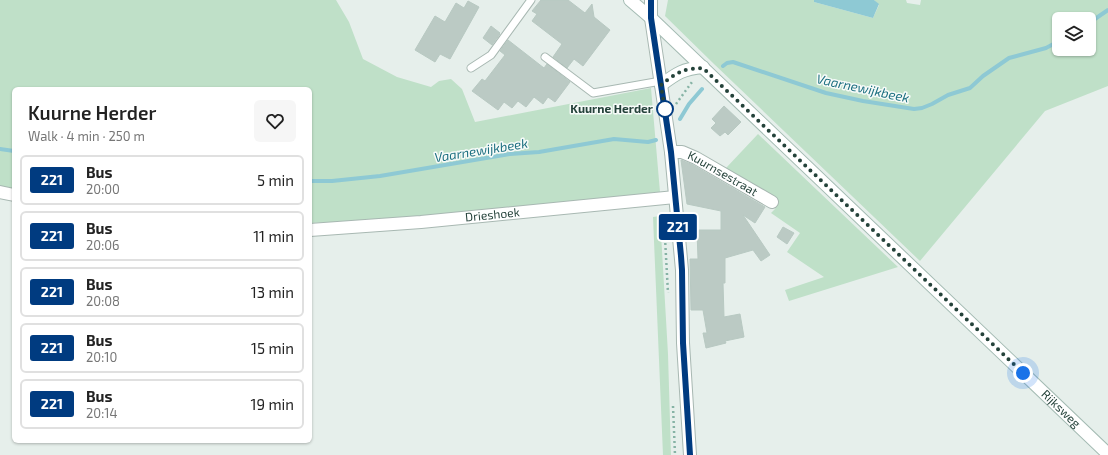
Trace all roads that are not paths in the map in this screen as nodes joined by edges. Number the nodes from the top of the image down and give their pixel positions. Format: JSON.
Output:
{"nodes":[{"id":1,"x":532,"y":0,"type":"edge"},
{"id":2,"x":630,"y":0,"type":"edge"},
{"id":3,"x":651,"y":0,"type":"edge"},
{"id":4,"x":651,"y":18,"type":"junction"},
{"id":5,"x":545,"y":57,"type":"dead end"},
{"id":6,"x":471,"y":68,"type":"dead end"},
{"id":7,"x":703,"y":68,"type":"junction"},
{"id":8,"x":661,"y":83,"type":"junction"},
{"id":9,"x":671,"y":152,"type":"junction"},
{"id":10,"x":0,"y":192,"type":"edge"},
{"id":11,"x":12,"y":195,"type":"edge"},
{"id":12,"x":675,"y":197,"type":"junction"},
{"id":13,"x":772,"y":202,"type":"dead end"},
{"id":14,"x":312,"y":230,"type":"edge"},
{"id":15,"x":1108,"y":454,"type":"edge"},
{"id":16,"x":690,"y":455,"type":"edge"}],
"edges":[{"from":1,"to":6,"type":"lane"},
{"from":2,"to":4,"type":"street","name":"Rijksweg"},
{"from":3,"to":4,"type":"street","name":"Kuurnsestraat"},
{"from":4,"to":7,"type":"street","name":"Rijksweg"},
{"from":4,"to":8,"type":"street","name":"Kuurnsestraat"},
{"from":5,"to":8,"type":"lane"},
{"from":7,"to":8,"type":"street"},
{"from":7,"to":15,"type":"street","name":"Rijksweg"},
{"from":8,"to":9,"type":"street","name":"Kuurnsestraat"},
{"from":9,"to":12,"type":"street","name":"Kuurnsestraat"},
{"from":9,"to":13,"type":"street","name":"Kuurnsestraat"},
{"from":10,"to":11,"type":"street"},
{"from":12,"to":14,"type":"street","name":"Drieshoek"},
{"from":12,"to":16,"type":"street","name":"Kuurnsestraat"}]}
